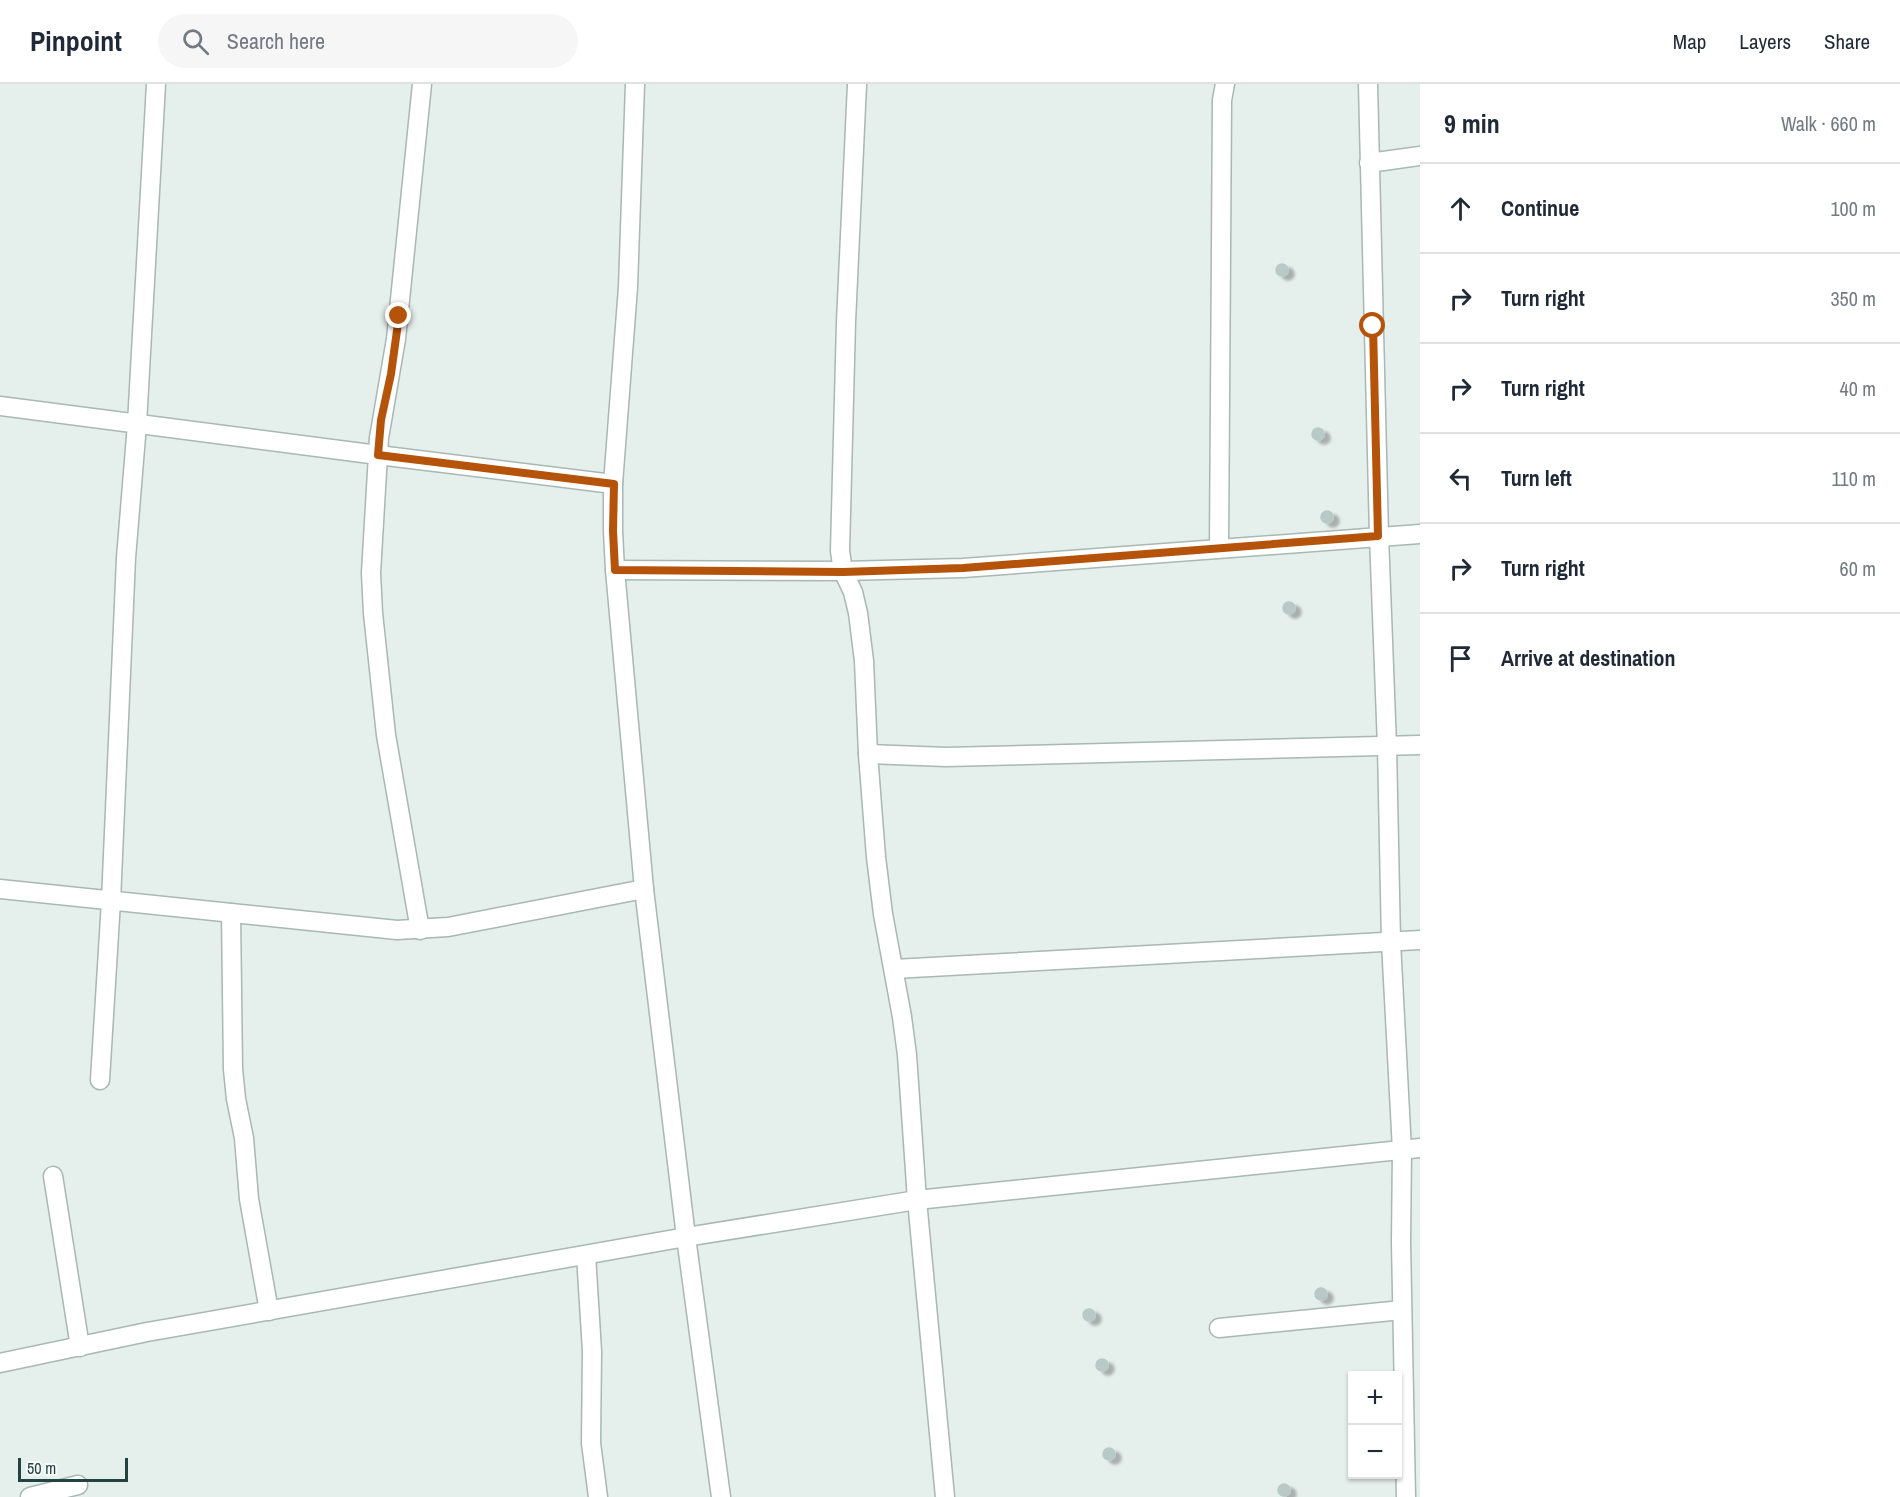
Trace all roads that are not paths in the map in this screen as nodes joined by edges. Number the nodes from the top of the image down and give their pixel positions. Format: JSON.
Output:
{"nodes":[{"id":1,"x":156,"y":84,"type":"edge"},
{"id":2,"x":422,"y":84,"type":"edge"},
{"id":3,"x":635,"y":84,"type":"edge"},
{"id":4,"x":857,"y":84,"type":"edge"},
{"id":5,"x":1225,"y":84,"type":"edge"},
{"id":6,"x":1368,"y":84,"type":"edge"},
{"id":7,"x":1420,"y":156,"type":"edge"},
{"id":8,"x":1369,"y":163,"type":"junction"},
{"id":9,"x":0,"y":406,"type":"edge"},
{"id":10,"x":137,"y":424,"type":"junction"},
{"id":11,"x":378,"y":455,"type":"junction"},
{"id":12,"x":614,"y":484,"type":"junction"},
{"id":13,"x":1420,"y":534,"type":"edge"},
{"id":14,"x":1378,"y":536,"type":"junction"},
{"id":15,"x":1219,"y":548,"type":"junction"},
{"id":16,"x":615,"y":570,"type":"junction"},
{"id":17,"x":843,"y":572,"type":"junction"},
{"id":18,"x":1420,"y":745,"type":"edge"},
{"id":19,"x":1387,"y":746,"type":"junction"},
{"id":20,"x":868,"y":754,"type":"junction"},
{"id":21,"x":0,"y":889,"type":"edge"},
{"id":22,"x":644,"y":889,"type":"junction"},
{"id":23,"x":111,"y":901,"type":"junction"},
{"id":24,"x":231,"y":914,"type":"junction"},
{"id":25,"x":420,"y":930,"type":"junction"},
{"id":26,"x":1420,"y":940,"type":"edge"},
{"id":27,"x":1391,"y":942,"type":"junction"},
{"id":28,"x":894,"y":969,"type":"junction"},
{"id":29,"x":100,"y":1080,"type":"dead end"},
{"id":30,"x":1420,"y":1148,"type":"edge"},
{"id":31,"x":1401,"y":1150,"type":"junction"},
{"id":32,"x":53,"y":1176,"type":"dead end"},
{"id":33,"x":917,"y":1200,"type":"junction"},
{"id":34,"x":686,"y":1237,"type":"junction"},
{"id":35,"x":586,"y":1255,"type":"junction"},
{"id":36,"x":1402,"y":1310,"type":"junction"},
{"id":37,"x":269,"y":1311,"type":"junction"},
{"id":38,"x":1219,"y":1328,"type":"dead end"},
{"id":39,"x":80,"y":1347,"type":"junction"},
{"id":40,"x":0,"y":1364,"type":"edge"},
{"id":41,"x":78,"y":1485,"type":"dead end"},
{"id":42,"x":30,"y":1497,"type":"edge"},
{"id":43,"x":598,"y":1497,"type":"edge"},
{"id":44,"x":721,"y":1497,"type":"edge"},
{"id":45,"x":945,"y":1497,"type":"edge"},
{"id":46,"x":1406,"y":1497,"type":"edge"}],
"edges":[{"from":1,"to":10,"type":"street"},
{"from":2,"to":11,"type":"street"},
{"from":3,"to":12,"type":"street"},
{"from":4,"to":17,"type":"street"},
{"from":5,"to":15,"type":"street"},
{"from":6,"to":8,"type":"street"},
{"from":7,"to":8,"type":"street"},
{"from":8,"to":14,"type":"street"},
{"from":9,"to":10,"type":"street"},
{"from":10,"to":11,"type":"street"},
{"from":10,"to":23,"type":"street"},
{"from":11,"to":12,"type":"street"},
{"from":11,"to":25,"type":"street"},
{"from":12,"to":16,"type":"street"},
{"from":13,"to":14,"type":"street"},
{"from":14,"to":15,"type":"street"},
{"from":14,"to":19,"type":"street"},
{"from":15,"to":17,"type":"street"},
{"from":16,"to":17,"type":"street"},
{"from":16,"to":22,"type":"street"},
{"from":17,"to":20,"type":"street"},
{"from":18,"to":19,"type":"street"},
{"from":19,"to":20,"type":"street"},
{"from":19,"to":27,"type":"street"},
{"from":20,"to":28,"type":"street"},
{"from":21,"to":23,"type":"street"},
{"from":22,"to":25,"type":"street"},
{"from":22,"to":34,"type":"street"},
{"from":23,"to":24,"type":"street"},
{"from":23,"to":29,"type":"street"},
{"from":24,"to":25,"type":"street"},
{"from":24,"to":37,"type":"street"},
{"from":26,"to":27,"type":"street"},
{"from":27,"to":28,"type":"street"},
{"from":27,"to":31,"type":"street"},
{"from":28,"to":33,"type":"street"},
{"from":30,"to":31,"type":"street"},
{"from":31,"to":33,"type":"street"},
{"from":31,"to":36,"type":"street"},
{"from":32,"to":39,"type":"street"},
{"from":33,"to":34,"type":"street"},
{"from":33,"to":45,"type":"street"},
{"from":34,"to":35,"type":"street"},
{"from":34,"to":44,"type":"street"},
{"from":35,"to":37,"type":"street"},
{"from":35,"to":43,"type":"street"},
{"from":36,"to":38,"type":"street"},
{"from":36,"to":46,"type":"street"},
{"from":37,"to":39,"type":"street"},
{"from":39,"to":40,"type":"street"},
{"from":41,"to":42,"type":"street"}]}
